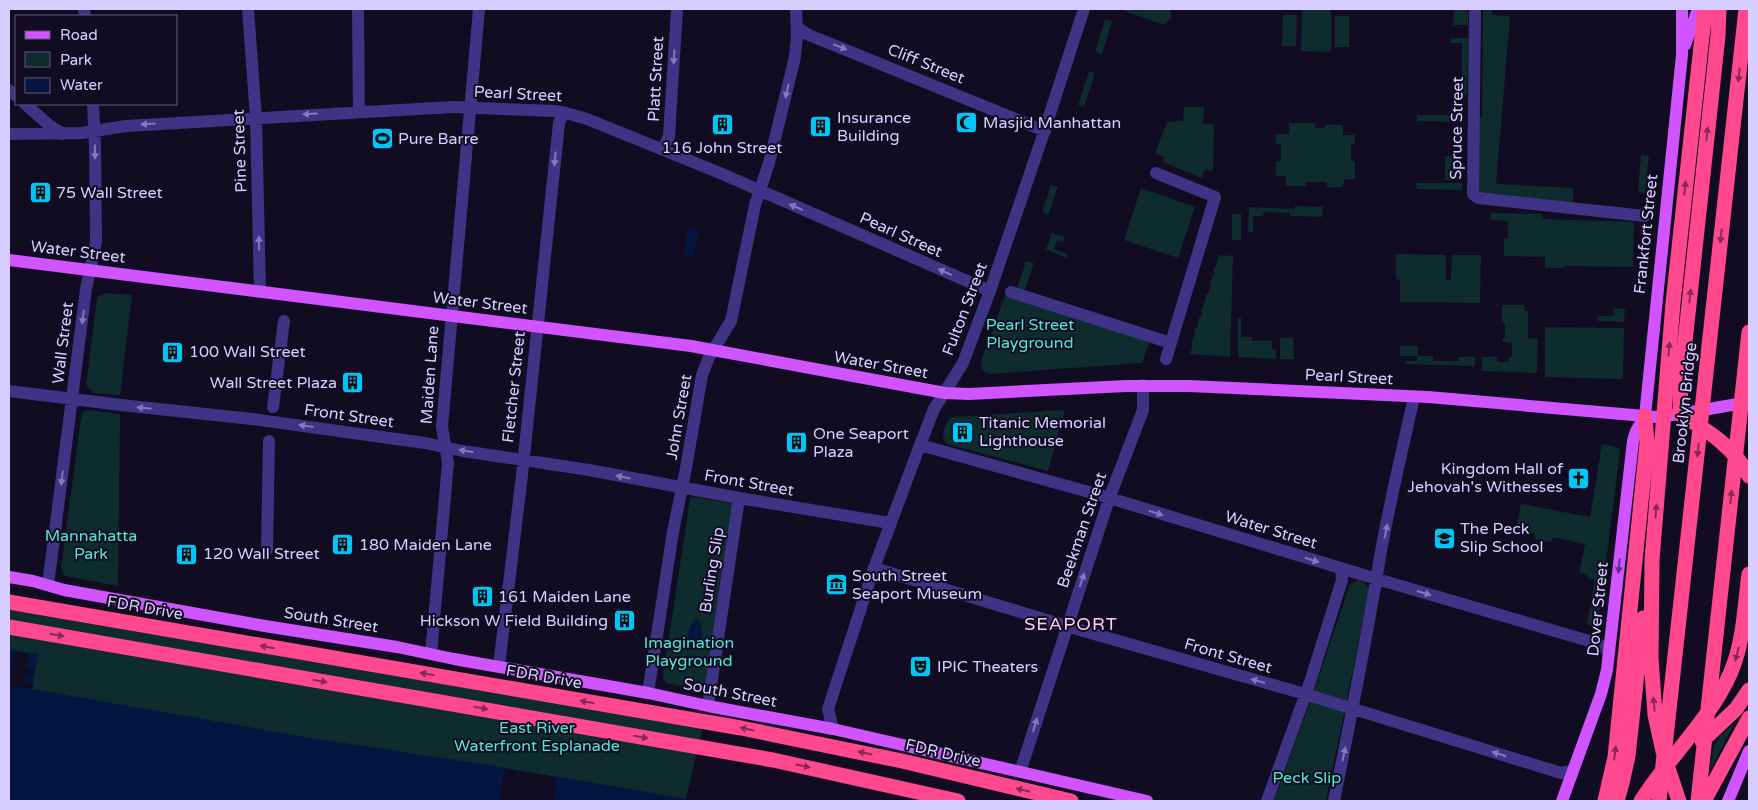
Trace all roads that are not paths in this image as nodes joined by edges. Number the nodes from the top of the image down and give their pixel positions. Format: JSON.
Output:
{"nodes":[{"id":1,"x":248,"y":9,"type":"edge"},
{"id":2,"x":358,"y":9,"type":"edge"},
{"id":3,"x":479,"y":9,"type":"edge"},
{"id":4,"x":677,"y":9,"type":"edge"},
{"id":5,"x":796,"y":9,"type":"edge"},
{"id":6,"x":1084,"y":9,"type":"edge"},
{"id":7,"x":1475,"y":9,"type":"edge"},
{"id":8,"x":1682,"y":9,"type":"edge"},
{"id":9,"x":1698,"y":9,"type":"edge"},
{"id":10,"x":1705,"y":9,"type":"edge"},
{"id":11,"x":1719,"y":9,"type":"edge"},
{"id":12,"x":1746,"y":9,"type":"edge"},
{"id":13,"x":797,"y":25,"type":"junction"},
{"id":14,"x":1682,"y":55,"type":"junction"},
{"id":15,"x":26,"y":105,"type":"edge"},
{"id":16,"x":92,"y":105,"type":"edge"},
{"id":17,"x":470,"y":108,"type":"junction"},
{"id":18,"x":359,"y":112,"type":"junction"},
{"id":19,"x":566,"y":113,"type":"junction"},
{"id":20,"x":256,"y":118,"type":"junction"},
{"id":21,"x":94,"y":130,"type":"junction"},
{"id":22,"x":1044,"y":131,"type":"junction"},
{"id":23,"x":9,"y":134,"type":"edge"},
{"id":24,"x":63,"y":134,"type":"junction"},
{"id":25,"x":662,"y":149,"type":"junction"},
{"id":26,"x":1156,"y":173,"type":"dead end"},
{"id":27,"x":760,"y":191,"type":"junction"},
{"id":28,"x":1645,"y":216,"type":"dead end"},
{"id":29,"x":9,"y":260,"type":"edge"},
{"id":30,"x":90,"y":269,"type":"junction"},
{"id":31,"x":990,"y":291,"type":"junction"},
{"id":32,"x":260,"y":292,"type":"junction"},
{"id":33,"x":1011,"y":292,"type":"dead end"},
{"id":34,"x":451,"y":316,"type":"junction"},
{"id":35,"x":284,"y":321,"type":"dead end"},
{"id":36,"x":537,"y":326,"type":"junction"},
{"id":37,"x":1749,"y":332,"type":"edge"},
{"id":38,"x":1171,"y":343,"type":"junction"},
{"id":39,"x":713,"y":350,"type":"junction"},
{"id":40,"x":1166,"y":359,"type":"dead end"},
{"id":41,"x":1143,"y":385,"type":"junction"},
{"id":42,"x":9,"y":391,"type":"edge"},
{"id":43,"x":945,"y":393,"type":"junction"},
{"id":44,"x":1414,"y":397,"type":"junction"},
{"id":45,"x":72,"y":399,"type":"junction"},
{"id":46,"x":1749,"y":402,"type":"edge"},
{"id":47,"x":273,"y":407,"type":"dead end"},
{"id":48,"x":1680,"y":414,"type":"junction"},
{"id":49,"x":1645,"y":416,"type":"junction"},
{"id":50,"x":269,"y":441,"type":"dead end"},
{"id":51,"x":920,"y":445,"type":"junction"},
{"id":52,"x":445,"y":447,"type":"junction"},
{"id":53,"x":523,"y":461,"type":"junction"},
{"id":54,"x":1749,"y":476,"type":"edge"},
{"id":55,"x":683,"y":488,"type":"junction"},
{"id":56,"x":739,"y":498,"type":"junction"},
{"id":57,"x":1109,"y":499,"type":"junction"},
{"id":58,"x":890,"y":523,"type":"junction"},
{"id":59,"x":266,"y":550,"type":"dead end"},
{"id":60,"x":1652,"y":560,"type":"junction"},
{"id":61,"x":874,"y":568,"type":"junction"},
{"id":62,"x":1341,"y":568,"type":"junction"},
{"id":63,"x":9,"y":577,"type":"edge"},
{"id":64,"x":1377,"y":580,"type":"junction"},
{"id":65,"x":1748,"y":581,"type":"edge"},
{"id":66,"x":48,"y":585,"type":"junction"},
{"id":67,"x":9,"y":602,"type":"edge"},
{"id":68,"x":1067,"y":626,"type":"junction"},
{"id":69,"x":9,"y":627,"type":"edge"},
{"id":70,"x":431,"y":654,"type":"junction"},
{"id":71,"x":1609,"y":654,"type":"junction"},
{"id":72,"x":499,"y":666,"type":"junction"},
{"id":73,"x":1749,"y":690,"type":"edge"},
{"id":74,"x":648,"y":693,"type":"junction"},
{"id":75,"x":1304,"y":694,"type":"junction"},
{"id":76,"x":708,"y":706,"type":"junction"},
{"id":77,"x":1353,"y":710,"type":"junction"},
{"id":78,"x":1749,"y":718,"type":"edge"},
{"id":79,"x":833,"y":729,"type":"junction"},
{"id":80,"x":1749,"y":751,"type":"edge"},
{"id":81,"x":1572,"y":771,"type":"junction"},
{"id":82,"x":1020,"y":772,"type":"junction"},
{"id":83,"x":878,"y":782,"type":"junction"},
{"id":84,"x":1651,"y":787,"type":"junction"},
{"id":85,"x":928,"y":801,"type":"edge"},
{"id":86,"x":958,"y":801,"type":"edge"},
{"id":87,"x":1071,"y":801,"type":"edge"},
{"id":88,"x":1147,"y":801,"type":"edge"},
{"id":89,"x":1267,"y":801,"type":"edge"},
{"id":90,"x":1334,"y":801,"type":"edge"},
{"id":91,"x":1562,"y":801,"type":"edge"},
{"id":92,"x":1606,"y":801,"type":"edge"},
{"id":93,"x":1617,"y":801,"type":"edge"},
{"id":94,"x":1641,"y":801,"type":"edge"},
{"id":95,"x":1659,"y":801,"type":"edge"},
{"id":96,"x":1679,"y":801,"type":"edge"},
{"id":97,"x":1698,"y":801,"type":"edge"},
{"id":98,"x":1704,"y":801,"type":"edge"},
{"id":99,"x":1728,"y":801,"type":"edge"}],
"edges":[{"from":1,"to":20,"type":"street","name":"Pine Street"},
{"from":2,"to":18,"type":"street"},
{"from":3,"to":17,"type":"street","name":"Maiden Lane"},
{"from":4,"to":25,"type":"street","name":"Platt Street","one_way":true},
{"from":5,"to":13,"type":"street","name":"John Street"},
{"from":6,"to":22,"type":"street","name":"Fulton Street"},
{"from":7,"to":28,"type":"street","name":"Spruce Street"},
{"from":8,"to":14,"type":"main road","name":"Frankfort Street"},
{"from":9,"to":14,"type":"main road","name":"Frankfort Street"},
{"from":60,"to":10,"type":"highway","one_way":true},
{"from":48,"to":11,"type":"highway","one_way":true},
{"from":12,"to":95,"type":"highway","name":"Brooklyn Bridge","one_way":true},
{"from":13,"to":22,"type":"street","name":"Cliff Street","one_way":true},
{"from":13,"to":27,"type":"street","name":"John Street","one_way":true},
{"from":14,"to":49,"type":"main road","name":"Frankfort Street"},
{"from":15,"to":24,"type":"street"},
{"from":16,"to":21,"type":"street","name":"Wall Street"},
{"from":17,"to":18,"type":"street","name":"Pearl Street"},
{"from":17,"to":19,"type":"street","name":"Pearl Street"},
{"from":17,"to":34,"type":"street","name":"Maiden Lane"},
{"from":18,"to":20,"type":"street","name":"Pearl Street","one_way":true},
{"from":19,"to":25,"type":"street","name":"Pearl Street"},
{"from":19,"to":36,"type":"street","name":"Fletcher Street","one_way":true},
{"from":20,"to":21,"type":"street","name":"Pearl Street","one_way":true},
{"from":32,"to":20,"type":"street","name":"Pine Street","one_way":true},
{"from":21,"to":24,"type":"street","name":"Pearl Street"},
{"from":21,"to":30,"type":"street","name":"Wall Street","one_way":true},
{"from":22,"to":31,"type":"street","name":"Fulton Street"},
{"from":23,"to":24,"type":"street","name":"Pearl Street"},
{"from":25,"to":27,"type":"street","name":"Pearl Street"},
{"from":26,"to":38,"type":"street"},
{"from":31,"to":27,"type":"street","name":"Pearl Street","one_way":true},
{"from":27,"to":39,"type":"street","name":"John Street"},
{"from":29,"to":30,"type":"main road","name":"Water Street"},
{"from":30,"to":32,"type":"main road","name":"Water Street"},
{"from":30,"to":45,"type":"street","name":"Wall Street","one_way":true},
{"from":31,"to":43,"type":"street","name":"Fulton Street"},
{"from":32,"to":34,"type":"main road","name":"Water Street"},
{"from":33,"to":38,"type":"street"},
{"from":34,"to":36,"type":"main road","name":"Water Street"},
{"from":34,"to":52,"type":"street","name":"Maiden Lane"},
{"from":35,"to":47,"type":"street"},
{"from":36,"to":39,"type":"main road","name":"Water Street"},
{"from":36,"to":53,"type":"street","name":"Fletcher Street"},
{"from":97,"to":37,"type":"highway","one_way":true},
{"from":38,"to":40,"type":"street"},
{"from":39,"to":43,"type":"main road","name":"Water Street"},
{"from":39,"to":55,"type":"street","name":"John Street"},
{"from":41,"to":43,"type":"main road","name":"Pearl Street"},
{"from":41,"to":44,"type":"main road","name":"Pearl Street"},
{"from":41,"to":57,"type":"street","name":"Beekman Street"},
{"from":42,"to":45,"type":"street","name":"Front Street"},
{"from":43,"to":51,"type":"street","name":"Fulton Street"},
{"from":44,"to":49,"type":"main road","name":"Pearl Street"},
{"from":64,"to":44,"type":"street","one_way":true},
{"from":52,"to":45,"type":"street","name":"Front Street","one_way":true},
{"from":45,"to":66,"type":"street","name":"Wall Street","one_way":true},
{"from":46,"to":48,"type":"main road","name":"Pearl Street"},
{"from":48,"to":49,"type":"main road","name":"Pearl Street"},
{"from":48,"to":54,"type":"highway"},
{"from":49,"to":71,"type":"main road","name":"Dover Street","one_way":true},
{"from":92,"to":49,"type":"highway","one_way":true},
{"from":50,"to":59,"type":"street"},
{"from":51,"to":57,"type":"street","name":"Water Street"},
{"from":51,"to":58,"type":"street","name":"Fulton Street"},
{"from":53,"to":52,"type":"street","name":"Front Street","one_way":true},
{"from":52,"to":70,"type":"street","name":"Maiden Lane"},
{"from":55,"to":53,"type":"street","name":"Front Street","one_way":true},
{"from":53,"to":72,"type":"street","name":"Fletcher Street"},
{"from":55,"to":56,"type":"street","name":"Front Street"},
{"from":55,"to":74,"type":"street","name":"John Street"},
{"from":56,"to":58,"type":"street","name":"Front Street"},
{"from":56,"to":76,"type":"street","name":"Burling Slip"},
{"from":57,"to":62,"type":"street","name":"Water Street","one_way":true},
{"from":68,"to":57,"type":"street","name":"Beekman Street","one_way":true},
{"from":58,"to":61,"type":"street","name":"Fulton Street"},
{"from":60,"to":93,"type":"highway"},
{"from":96,"to":60,"type":"highway","one_way":true},
{"from":61,"to":68,"type":"street","name":"Front Street"},
{"from":61,"to":79,"type":"street","name":"Fulton Street"},
{"from":62,"to":64,"type":"street","name":"Water Street"},
{"from":62,"to":75,"type":"street"},
{"from":63,"to":66,"type":"main road","name":"South Street"},
{"from":64,"to":71,"type":"street","name":"Water Street","one_way":true},
{"from":64,"to":77,"type":"street"},
{"from":65,"to":84,"type":"highway","one_way":true},
{"from":66,"to":70,"type":"main road","name":"South Street"},
{"from":87,"to":67,"type":"highway","name":"FDR Drive","one_way":true},
{"from":75,"to":68,"type":"street","name":"Front Street","one_way":true},
{"from":82,"to":68,"type":"street","name":"Beekman Street","one_way":true},
{"from":69,"to":83,"type":"highway","one_way":true},
{"from":70,"to":72,"type":"main road","name":"South Street"},
{"from":71,"to":81,"type":"main road","name":"Dover Street"},
{"from":72,"to":74,"type":"main road","name":"South Street"},
{"from":73,"to":84,"type":"highway"},
{"from":74,"to":76,"type":"main road","name":"South Street"},
{"from":75,"to":77,"type":"street","name":"Front Street"},
{"from":75,"to":89,"type":"street"},
{"from":76,"to":79,"type":"main road","name":"South Street"},
{"from":81,"to":77,"type":"street","name":"Front Street","one_way":true},
{"from":90,"to":77,"type":"street","one_way":true},
{"from":78,"to":98,"type":"highway"},
{"from":79,"to":82,"type":"main road","name":"South Street"},
{"from":80,"to":99,"type":"main road"},
{"from":81,"to":91,"type":"main road","name":"Dover Street"},
{"from":82,"to":88,"type":"main road","name":"South Street"},
{"from":83,"to":85,"type":"highway"},
{"from":83,"to":86,"type":"highway"},
{"from":84,"to":94,"type":"highway"}]}
